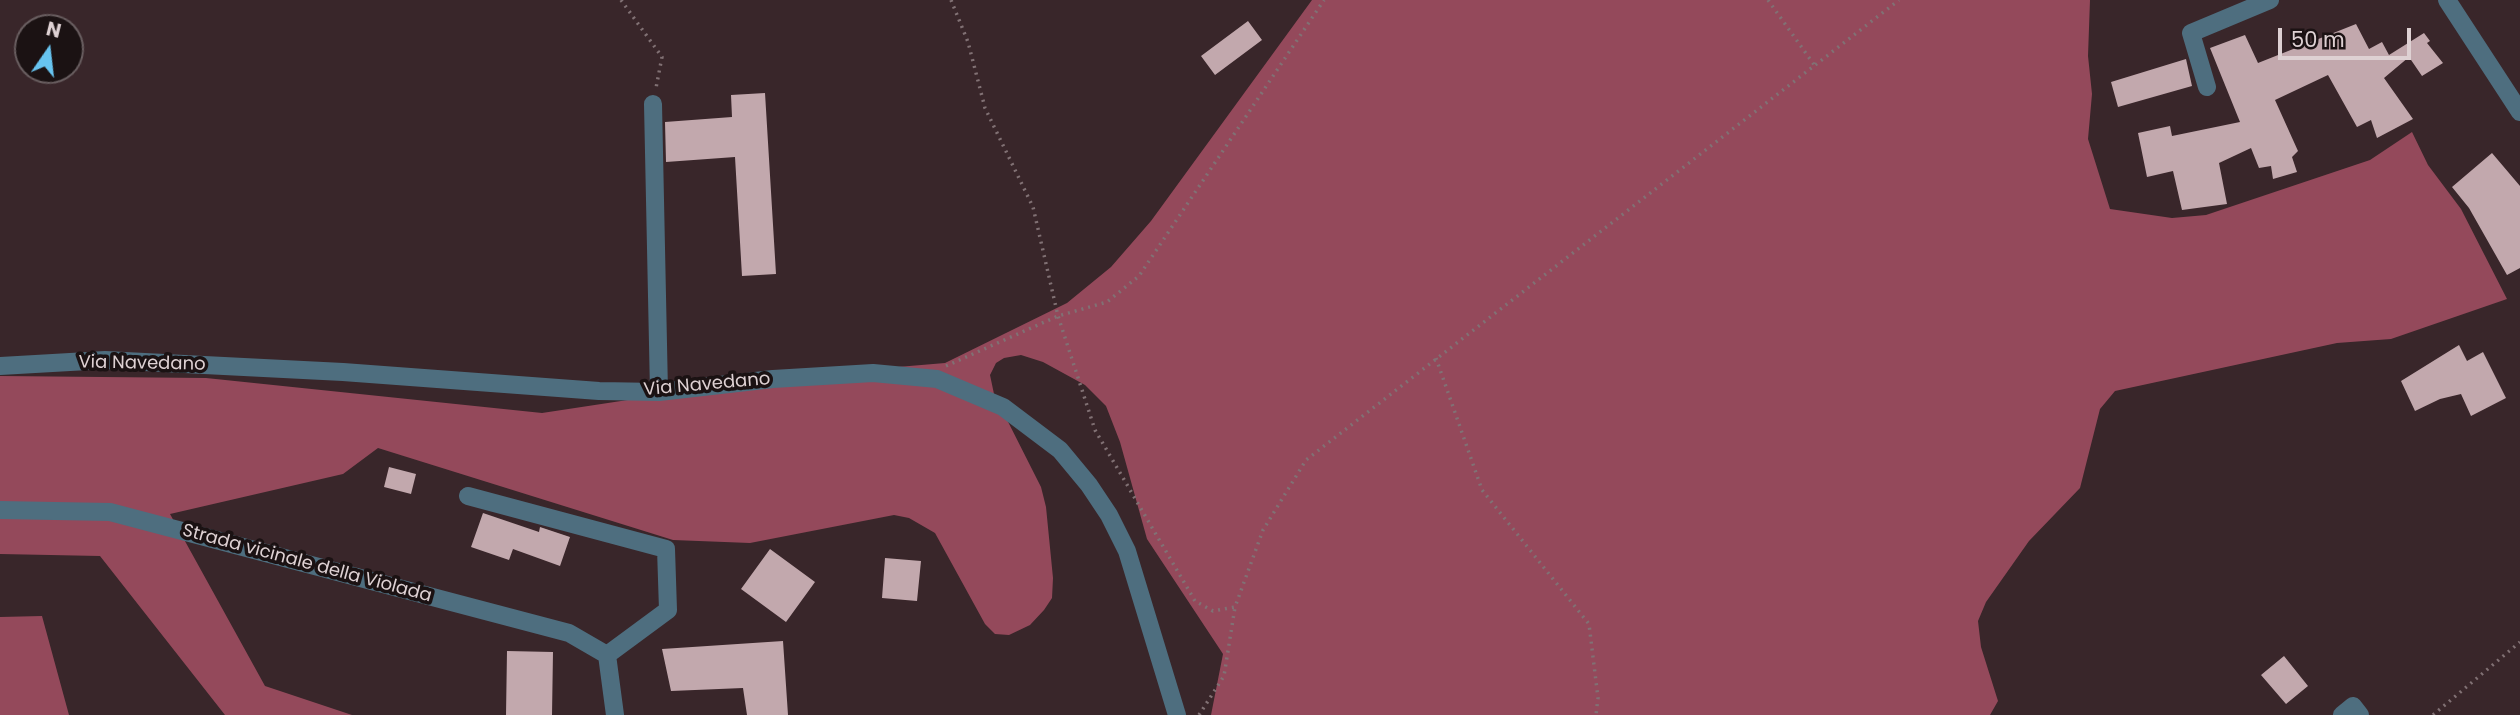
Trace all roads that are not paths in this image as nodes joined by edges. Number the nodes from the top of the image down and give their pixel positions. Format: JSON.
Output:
{"nodes":[{"id":1,"x":2270,"y":0,"type":"edge"},
{"id":2,"x":2447,"y":0,"type":"edge"},
{"id":3,"x":2207,"y":88,"type":"dead end"},
{"id":4,"x":653,"y":104,"type":"road end"},
{"id":5,"x":2520,"y":112,"type":"edge"},
{"id":6,"x":0,"y":366,"type":"edge"},
{"id":7,"x":659,"y":392,"type":"junction"},
{"id":8,"x":468,"y":496,"type":"dead end"},
{"id":9,"x":0,"y":510,"type":"edge"},
{"id":10,"x":607,"y":655,"type":"junction"},
{"id":11,"x":615,"y":715,"type":"edge"},
{"id":12,"x":1177,"y":715,"type":"edge"},
{"id":13,"x":2342,"y":715,"type":"edge"},
{"id":14,"x":2360,"y":715,"type":"edge"}],
"edges":[{"from":1,"to":3,"type":"street"},
{"from":2,"to":5,"type":"street"},
{"from":4,"to":7,"type":"street"},
{"from":6,"to":7,"type":"street","name":"Via Navedano"},
{"from":7,"to":12,"type":"street","name":"Via Navedano"},
{"from":8,"to":10,"type":"street"},
{"from":9,"to":10,"type":"street","name":"Strada vicinale della Violada"},
{"from":10,"to":11,"type":"street"},
{"from":13,"to":14,"type":"street"}]}
